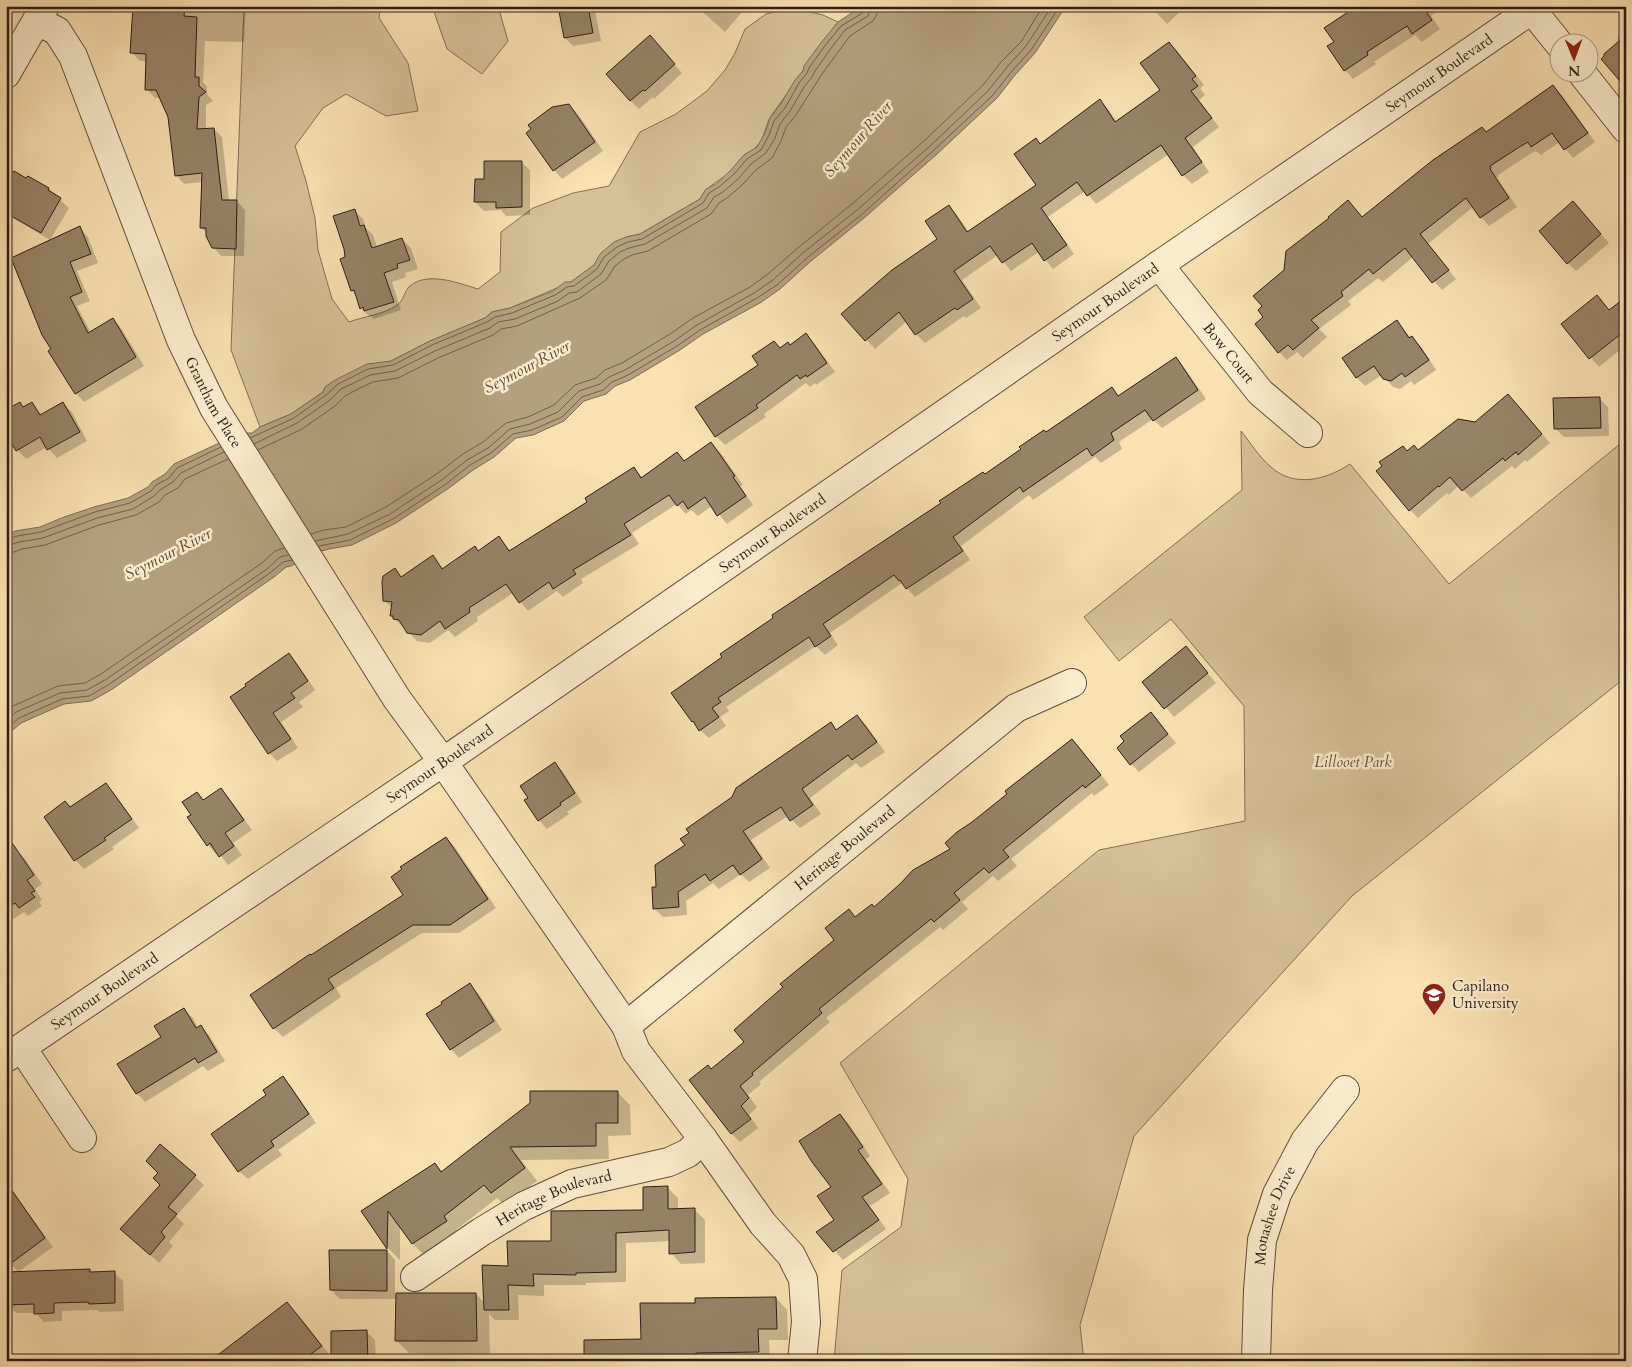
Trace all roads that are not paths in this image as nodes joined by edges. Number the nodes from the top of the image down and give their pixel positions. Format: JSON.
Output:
{"nodes":[{"id":1,"x":1534,"y":8,"type":"edge"},
{"id":2,"x":41,"y":14,"type":"edge"},
{"id":3,"x":1551,"y":32,"type":"edge"},
{"id":4,"x":6,"y":74,"type":"edge"},
{"id":5,"x":1589,"y":82,"type":"edge"},
{"id":6,"x":1626,"y":129,"type":"edge"},
{"id":7,"x":1159,"y":265,"type":"junction"},
{"id":8,"x":1308,"y":433,"type":"dead end"},
{"id":9,"x":1072,"y":683,"type":"dead end"},
{"id":10,"x":443,"y":762,"type":"junction"},
{"id":11,"x":626,"y":1026,"type":"junction"},
{"id":12,"x":14,"y":1053,"type":"edge"},
{"id":13,"x":1345,"y":1090,"type":"dead end"},
{"id":14,"x":82,"y":1138,"type":"dead end"},
{"id":15,"x":703,"y":1139,"type":"junction"},
{"id":16,"x":415,"y":1277,"type":"dead end"},
{"id":17,"x":802,"y":1361,"type":"edge"},
{"id":18,"x":1256,"y":1361,"type":"edge"}],
"edges":[{"from":1,"to":3,"type":"street"},
{"from":1,"to":7,"type":"street","name":"Seymour Boulevard"},
{"from":2,"to":4,"type":"street"},
{"from":2,"to":10,"type":"street","name":"Grantham Place"},
{"from":5,"to":6,"type":"street"},
{"from":7,"to":8,"type":"street","name":"Bow Court"},
{"from":7,"to":10,"type":"street","name":"Seymour Boulevard"},
{"from":9,"to":11,"type":"street","name":"Heritage Boulevard"},
{"from":10,"to":11,"type":"street"},
{"from":10,"to":12,"type":"street","name":"Seymour Boulevard"},
{"from":11,"to":15,"type":"street"},
{"from":12,"to":14,"type":"street"},
{"from":13,"to":18,"type":"street","name":"Monashee Drive"},
{"from":15,"to":16,"type":"street","name":"Heritage Boulevard"},
{"from":15,"to":17,"type":"street"}]}
